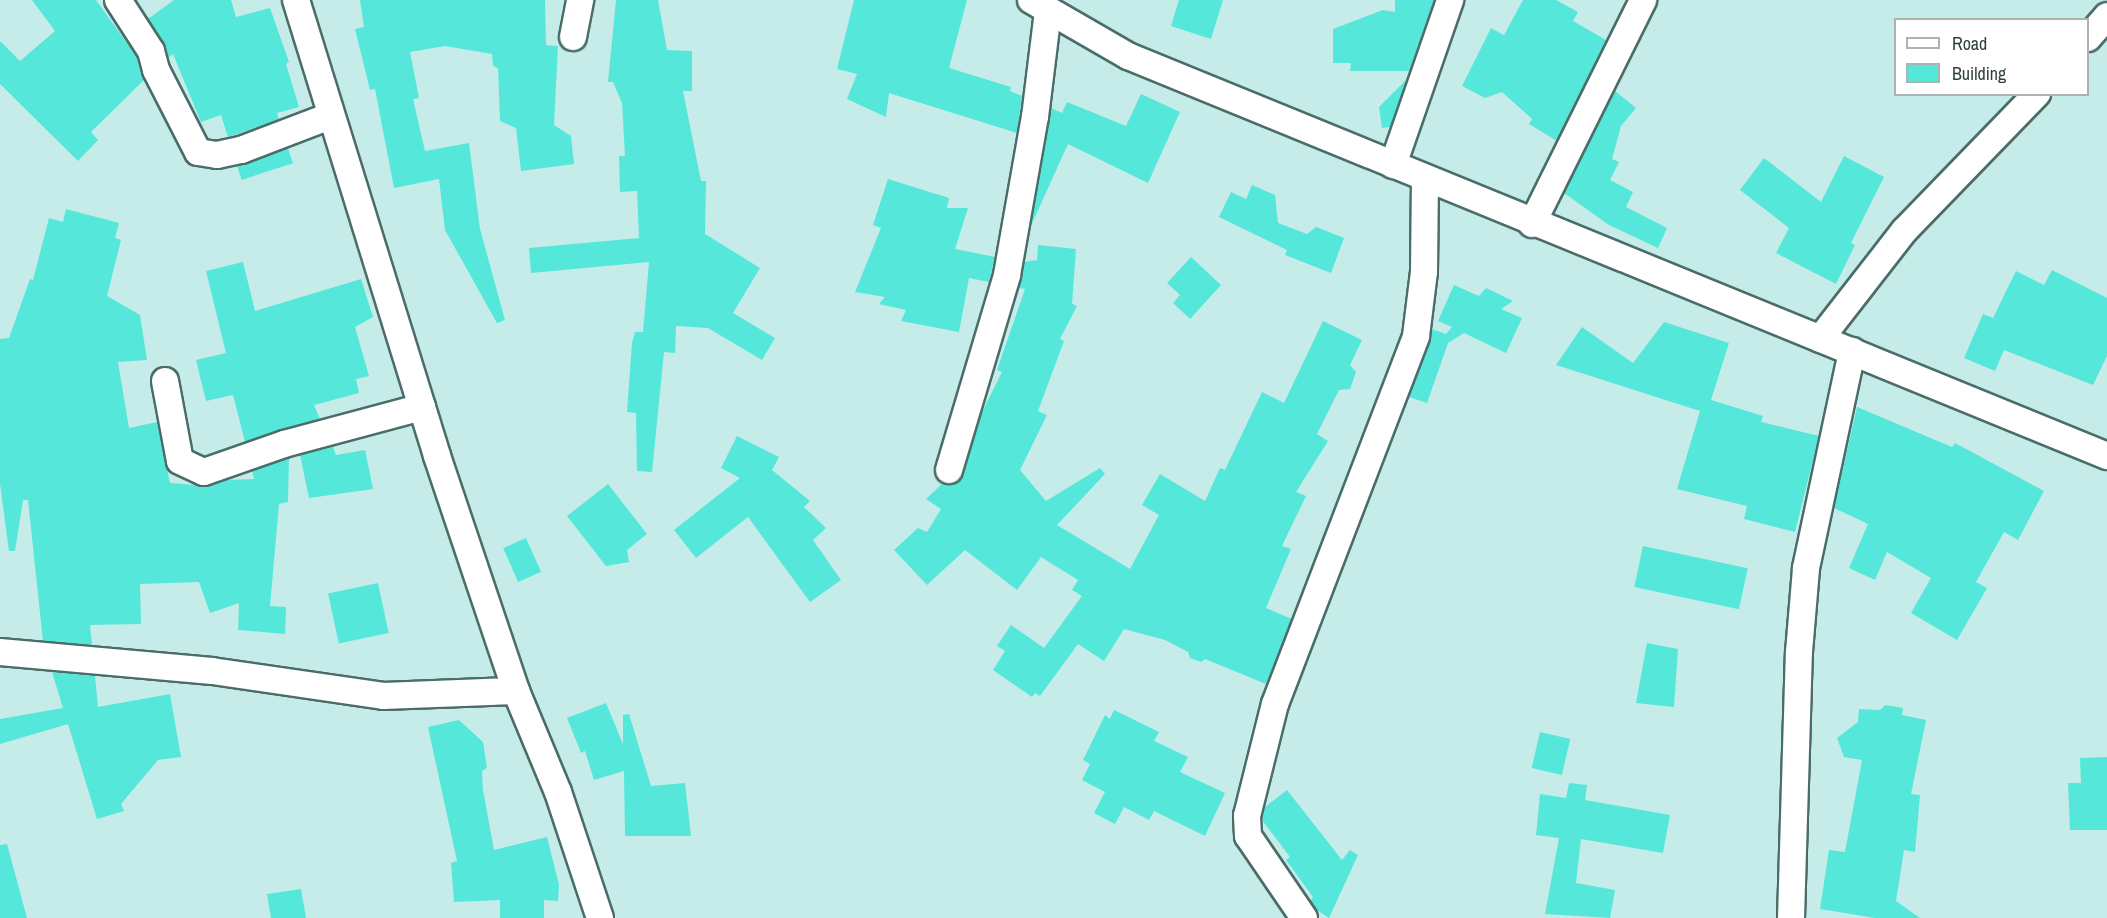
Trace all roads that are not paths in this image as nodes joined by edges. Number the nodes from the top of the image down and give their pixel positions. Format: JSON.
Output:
{"nodes":[{"id":1,"x":118,"y":0,"type":"edge"},
{"id":2,"x":296,"y":0,"type":"edge"},
{"id":3,"x":580,"y":0,"type":"edge"},
{"id":4,"x":1450,"y":0,"type":"edge"},
{"id":5,"x":1643,"y":0,"type":"edge"},
{"id":6,"x":1039,"y":6,"type":"edge"},
{"id":7,"x":2107,"y":16,"type":"edge"},
{"id":8,"x":573,"y":37,"type":"dead end"},
{"id":9,"x":2089,"y":37,"type":"edge"},
{"id":10,"x":2035,"y":96,"type":"edge"},
{"id":11,"x":330,"y":116,"type":"junction"},
{"id":12,"x":1394,"y":165,"type":"junction"},
{"id":13,"x":1425,"y":178,"type":"junction"},
{"id":14,"x":1532,"y":224,"type":"junction"},
{"id":15,"x":1820,"y":339,"type":"junction"},
{"id":16,"x":1852,"y":351,"type":"junction"},
{"id":17,"x":165,"y":381,"type":"dead end"},
{"id":18,"x":422,"y":407,"type":"junction"},
{"id":19,"x":2107,"y":456,"type":"edge"},
{"id":20,"x":949,"y":470,"type":"dead end"},
{"id":21,"x":0,"y":652,"type":"edge"},
{"id":22,"x":516,"y":691,"type":"junction"},
{"id":23,"x":600,"y":918,"type":"edge"},
{"id":24,"x":1304,"y":918,"type":"edge"},
{"id":25,"x":1791,"y":918,"type":"edge"}],
"edges":[{"from":1,"to":11,"type":"street"},
{"from":2,"to":11,"type":"street"},
{"from":3,"to":8,"type":"street"},
{"from":4,"to":12,"type":"street"},
{"from":5,"to":14,"type":"street"},
{"from":6,"to":12,"type":"street"},
{"from":6,"to":20,"type":"street"},
{"from":7,"to":9,"type":"street"},
{"from":10,"to":15,"type":"street"},
{"from":11,"to":18,"type":"street"},
{"from":12,"to":13,"type":"street"},
{"from":13,"to":14,"type":"street"},
{"from":13,"to":24,"type":"street"},
{"from":14,"to":15,"type":"street"},
{"from":15,"to":16,"type":"street"},
{"from":16,"to":19,"type":"street"},
{"from":16,"to":25,"type":"street"},
{"from":17,"to":18,"type":"street"},
{"from":18,"to":22,"type":"street"},
{"from":21,"to":22,"type":"street"},
{"from":22,"to":23,"type":"street"}]}
